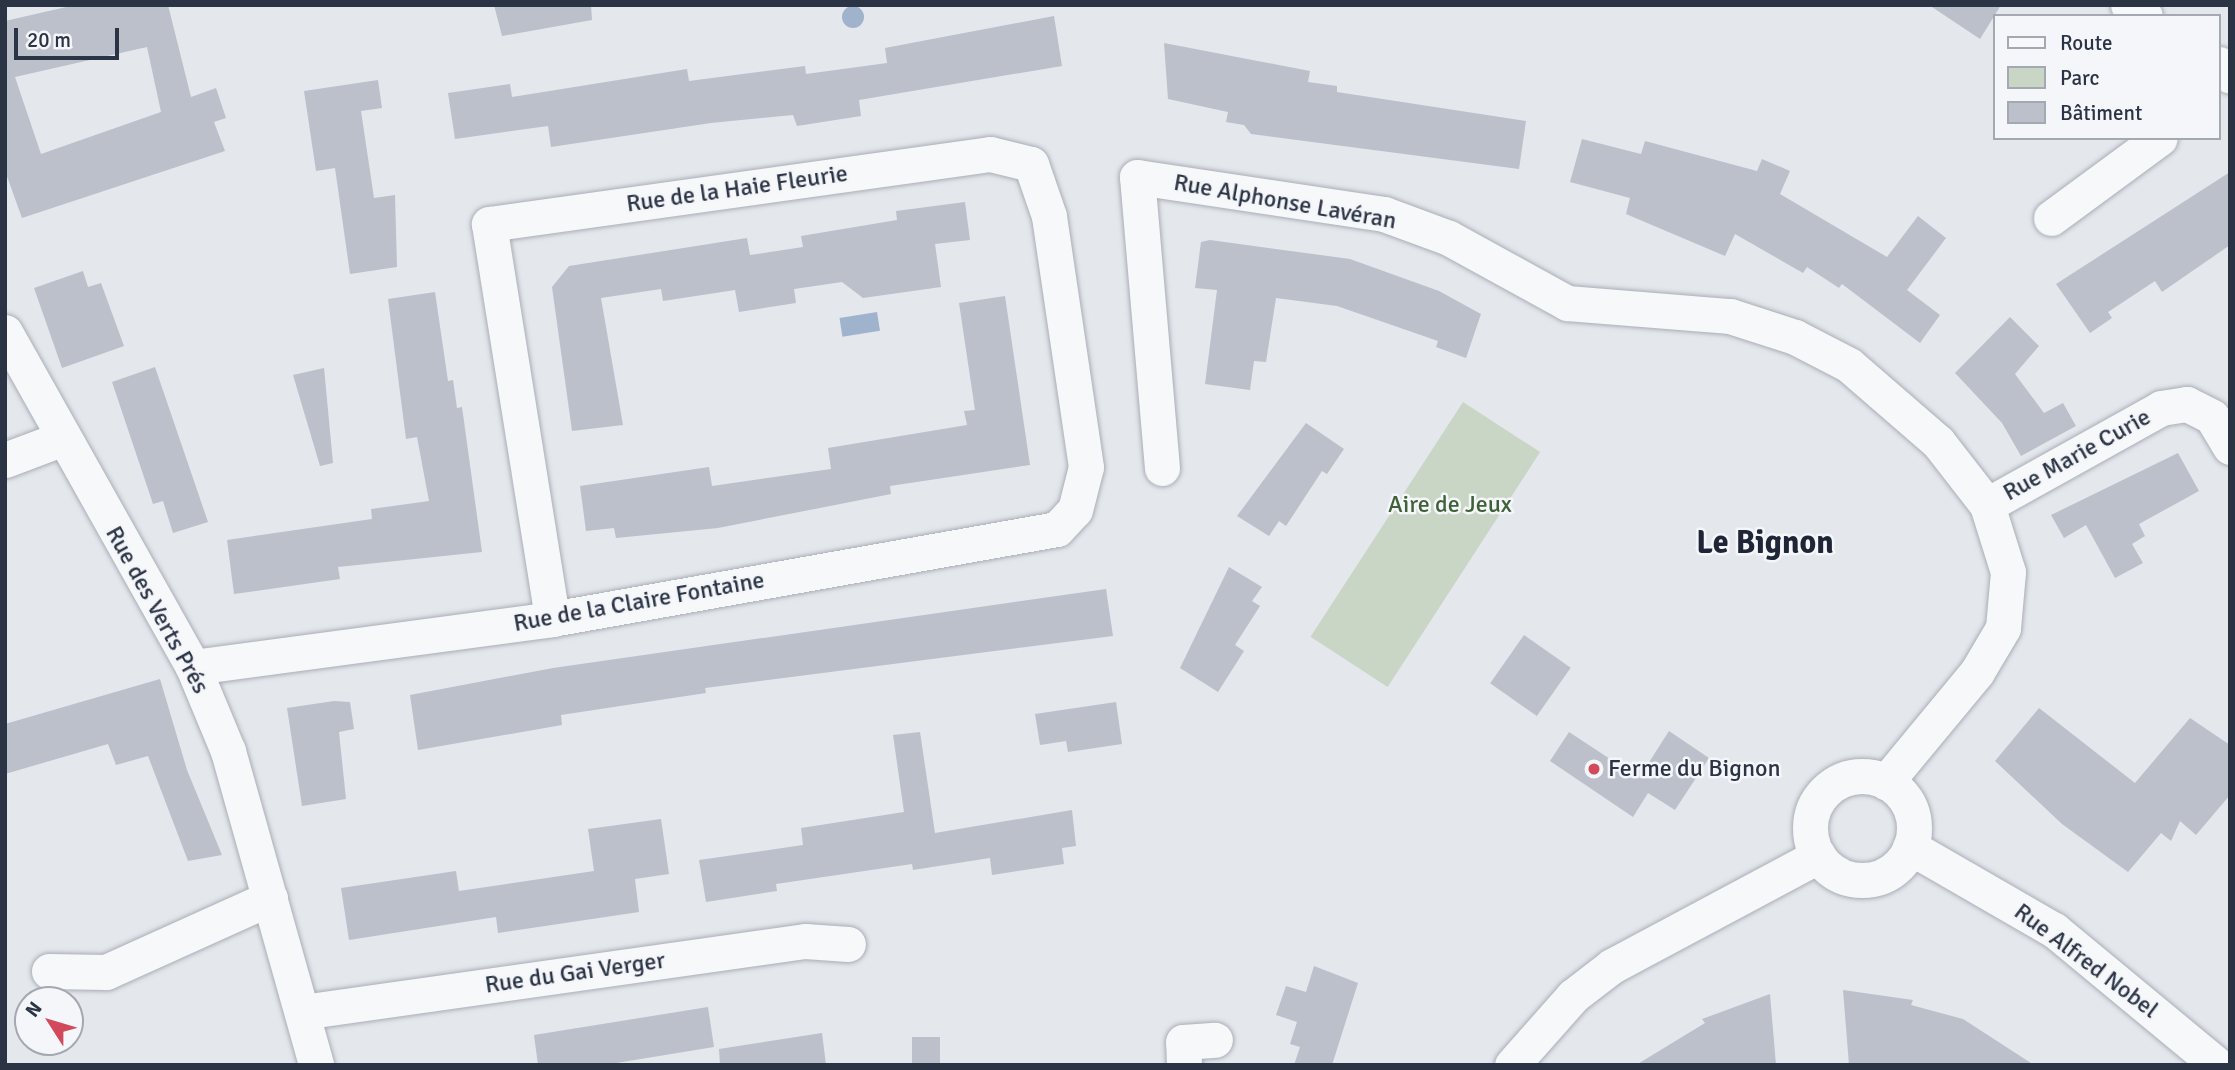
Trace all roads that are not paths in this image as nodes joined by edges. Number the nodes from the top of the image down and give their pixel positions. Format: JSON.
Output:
{"nodes":[{"id":1,"x":2157,"y":140,"type":"edge"},
{"id":2,"x":2051,"y":218,"type":"dead end"},
{"id":3,"x":5,"y":332,"type":"edge"},
{"id":4,"x":61,"y":439,"type":"junction"},
{"id":5,"x":2230,"y":447,"type":"edge"},
{"id":6,"x":5,"y":460,"type":"edge"},
{"id":7,"x":1163,"y":468,"type":"dead end"},
{"id":8,"x":1987,"y":505,"type":"junction"},
{"id":9,"x":1075,"y":510,"type":"joint"},
{"id":10,"x":552,"y":619,"type":"junction"},
{"id":11,"x":193,"y":667,"type":"junction"},
{"id":12,"x":1886,"y":782,"type":"junction"},
{"id":13,"x":1910,"y":847,"type":"junction"},
{"id":14,"x":1818,"y":856,"type":"junction"},
{"id":15,"x":270,"y":898,"type":"junction"},
{"id":16,"x":848,"y":944,"type":"dead end"},
{"id":17,"x":49,"y":971,"type":"dead end"},
{"id":18,"x":302,"y":1012,"type":"junction"},
{"id":19,"x":316,"y":1065,"type":"edge"},
{"id":20,"x":1511,"y":1065,"type":"edge"},
{"id":21,"x":2217,"y":1065,"type":"edge"}],
"edges":[{"from":1,"to":2,"type":"street"},
{"from":3,"to":4,"type":"street","name":"Rue des Verts Prés"},
{"from":4,"to":6,"type":"street"},
{"from":4,"to":11,"type":"street","name":"Rue des Verts Prés"},
{"from":5,"to":8,"type":"street","name":"Rue Marie Curie"},
{"from":7,"to":8,"type":"street","name":"Rue Alphonse Lavéran"},
{"from":8,"to":12,"type":"street","name":"Rue Alphonse Lavéran"},
{"from":9,"to":10,"type":"street","name":"Rue de la Claire Fontaine"},
{"from":9,"to":10,"type":"street","name":"Rue de la Haie Fleurie"},
{"from":10,"to":11,"type":"street","name":"Rue de la Claire Fontaine"},
{"from":11,"to":15,"type":"street","name":"Rue des Verts Prés"},
{"from":12,"to":13,"type":"street"},
{"from":12,"to":14,"type":"street"},
{"from":13,"to":14,"type":"street"},
{"from":13,"to":21,"type":"street","name":"Rue Alfred Nobel"},
{"from":14,"to":20,"type":"street"},
{"from":15,"to":17,"type":"street"},
{"from":15,"to":18,"type":"street","name":"Rue des Verts Prés"},
{"from":16,"to":18,"type":"street","name":"Rue du Gai Verger"},
{"from":18,"to":19,"type":"street","name":"Rue des Verts Prés"}]}
